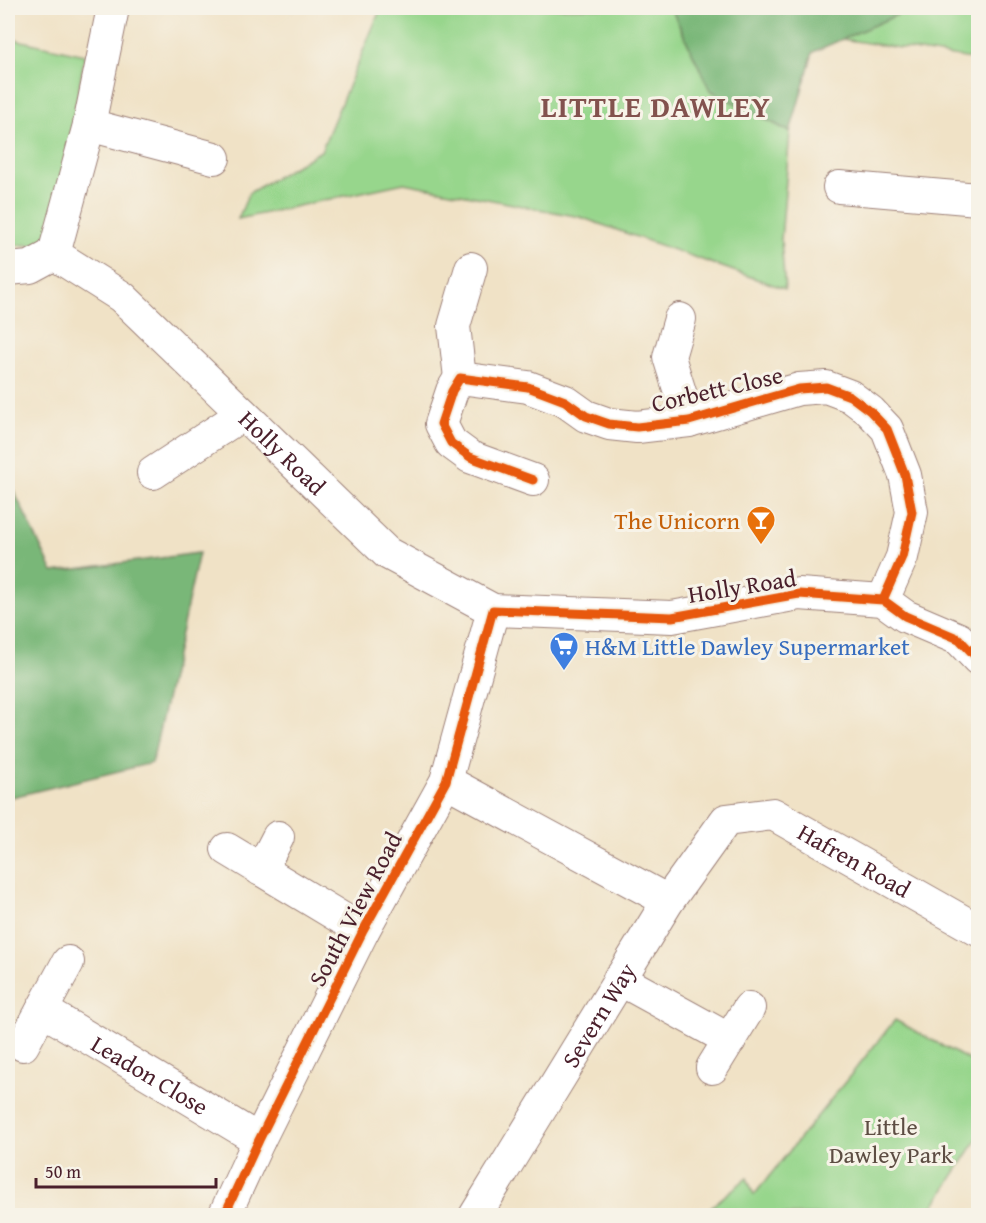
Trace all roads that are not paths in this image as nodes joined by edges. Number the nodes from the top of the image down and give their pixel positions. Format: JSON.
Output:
{"nodes":[{"id":1,"x":113,"y":8,"type":"edge"},
{"id":2,"x":89,"y":125,"type":"junction"},
{"id":3,"x":214,"y":158,"type":"dead end"},
{"id":4,"x":839,"y":187,"type":"dead end"},
{"id":5,"x":978,"y":199,"type":"edge"},
{"id":6,"x":54,"y":254,"type":"junction"},
{"id":7,"x":471,"y":268,"type":"dead end"},
{"id":8,"x":8,"y":269,"type":"edge"},
{"id":9,"x":680,"y":319,"type":"dead end"},
{"id":10,"x":460,"y":378,"type":"junction"},
{"id":11,"x":243,"y":414,"type":"junction"},
{"id":12,"x":689,"y":421,"type":"junction"},
{"id":13,"x":153,"y":473,"type":"dead end"},
{"id":14,"x":533,"y":480,"type":"dead end"},
{"id":15,"x":883,"y":600,"type":"junction"},
{"id":16,"x":493,"y":610,"type":"junction"},
{"id":17,"x":978,"y":659,"type":"edge"},
{"id":18,"x":446,"y":782,"type":"junction"},
{"id":19,"x":726,"y":820,"type":"joint"},
{"id":20,"x":278,"y":837,"type":"dead end"},
{"id":21,"x":227,"y":849,"type":"dead end"},
{"id":22,"x":261,"y":870,"type":"junction"},
{"id":23,"x":668,"y":901,"type":"junction"},
{"id":24,"x":978,"y":930,"type":"edge"},
{"id":25,"x":363,"y":931,"type":"junction"},
{"id":26,"x":68,"y":962,"type":"dead end"},
{"id":27,"x":619,"y":980,"type":"junction"},
{"id":28,"x":749,"y":1008,"type":"dead end"},
{"id":29,"x":42,"y":1010,"type":"junction"},
{"id":30,"x":729,"y":1040,"type":"junction"},
{"id":31,"x":23,"y":1045,"type":"dead end"},
{"id":32,"x":712,"y":1068,"type":"dead end"},
{"id":33,"x":259,"y":1140,"type":"junction"},
{"id":34,"x":224,"y":1215,"type":"edge"},
{"id":35,"x":475,"y":1215,"type":"edge"}],
"edges":[{"from":1,"to":2,"type":"street"},
{"from":2,"to":3,"type":"street"},
{"from":2,"to":6,"type":"street"},
{"from":4,"to":5,"type":"street"},
{"from":6,"to":8,"type":"street"},
{"from":6,"to":11,"type":"street","name":"Holly Road"},
{"from":7,"to":10,"type":"street"},
{"from":9,"to":12,"type":"street","name":"Corbett Close"},
{"from":10,"to":12,"type":"street","name":"Corbett Close"},
{"from":10,"to":14,"type":"street"},
{"from":11,"to":13,"type":"street"},
{"from":11,"to":16,"type":"street","name":"Holly Road"},
{"from":12,"to":15,"type":"street","name":"Corbett Close"},
{"from":15,"to":16,"type":"street","name":"Holly Road"},
{"from":15,"to":17,"type":"street"},
{"from":16,"to":18,"type":"street","name":"South View Road"},
{"from":18,"to":23,"type":"street"},
{"from":18,"to":25,"type":"street","name":"South View Road"},
{"from":19,"to":23,"type":"street","name":"Severn Way"},
{"from":19,"to":24,"type":"street","name":"Hafren Road"},
{"from":20,"to":22,"type":"street"},
{"from":21,"to":22,"type":"street"},
{"from":22,"to":25,"type":"street"},
{"from":23,"to":27,"type":"street","name":"Severn Way"},
{"from":25,"to":33,"type":"street","name":"South View Road"},
{"from":26,"to":29,"type":"street"},
{"from":27,"to":30,"type":"street"},
{"from":27,"to":35,"type":"street","name":"Severn Way"},
{"from":28,"to":30,"type":"street"},
{"from":29,"to":31,"type":"street"},
{"from":29,"to":33,"type":"street","name":"Leadon Close"},
{"from":30,"to":32,"type":"street"},
{"from":33,"to":34,"type":"street","name":"South View Road"}]}
